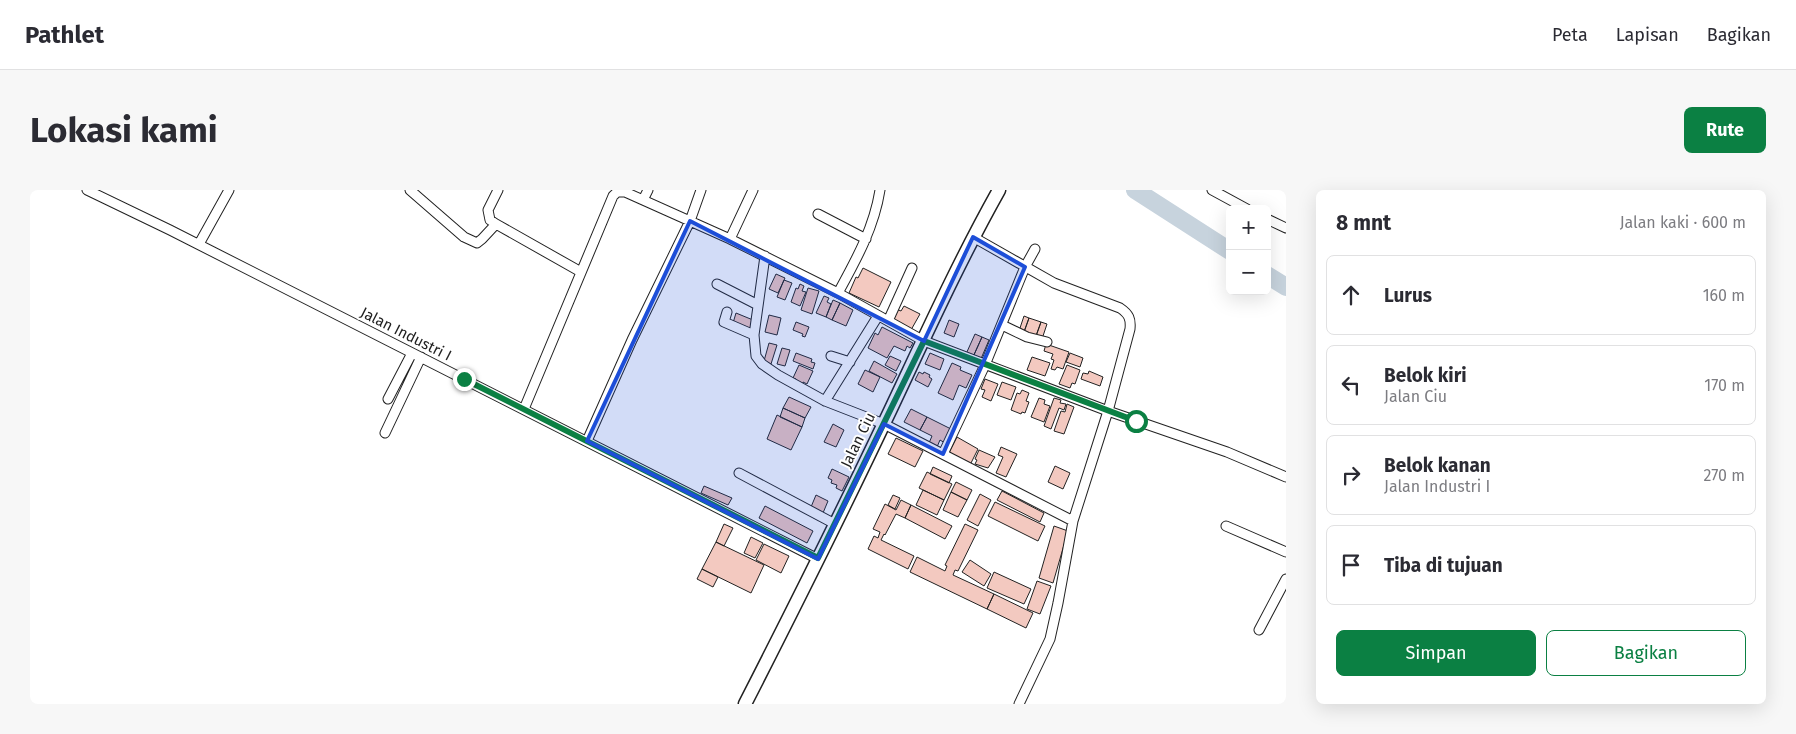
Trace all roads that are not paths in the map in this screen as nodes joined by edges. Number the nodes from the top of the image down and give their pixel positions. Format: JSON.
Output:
{"nodes":[{"id":1,"x":87,"y":190,"type":"edge"},
{"id":2,"x":229,"y":190,"type":"edge"},
{"id":3,"x":410,"y":190,"type":"edge"},
{"id":4,"x":498,"y":190,"type":"edge"},
{"id":5,"x":648,"y":190,"type":"edge"},
{"id":6,"x":701,"y":190,"type":"edge"},
{"id":7,"x":753,"y":190,"type":"edge"},
{"id":8,"x":880,"y":190,"type":"edge"},
{"id":9,"x":999,"y":190,"type":"edge"},
{"id":10,"x":1212,"y":190,"type":"edge"},
{"id":11,"x":643,"y":200,"type":"junction"},
{"id":12,"x":1240,"y":205,"type":"edge"},
{"id":13,"x":818,"y":214,"type":"dead end"},
{"id":14,"x":690,"y":221,"type":"junction"},
{"id":15,"x":1271,"y":221,"type":"edge"},
{"id":16,"x":496,"y":224,"type":"junction"},
{"id":17,"x":1286,"y":228,"type":"edge"},
{"id":18,"x":972,"y":237,"type":"junction"},
{"id":19,"x":730,"y":239,"type":"junction"},
{"id":20,"x":866,"y":240,"type":"junction"},
{"id":21,"x":199,"y":244,"type":"junction"},
{"id":22,"x":1035,"y":249,"type":"dead end"},
{"id":23,"x":765,"y":256,"type":"junction"},
{"id":24,"x":1024,"y":267,"type":"junction"},
{"id":25,"x":912,"y":268,"type":"dead end"},
{"id":26,"x":581,"y":272,"type":"junction"},
{"id":27,"x":717,"y":284,"type":"dead end"},
{"id":28,"x":838,"y":293,"type":"junction"},
{"id":29,"x":758,"y":304,"type":"junction"},
{"id":30,"x":726,"y":312,"type":"dead end"},
{"id":31,"x":878,"y":316,"type":"junction"},
{"id":32,"x":888,"y":321,"type":"junction"},
{"id":33,"x":1002,"y":326,"type":"junction"},
{"id":34,"x":754,"y":334,"type":"junction"},
{"id":35,"x":924,"y":341,"type":"junction"},
{"id":36,"x":1047,"y":342,"type":"dead end"},
{"id":37,"x":417,"y":355,"type":"junction"},
{"id":38,"x":830,"y":356,"type":"dead end"},
{"id":39,"x":850,"y":362,"type":"junction"},
{"id":40,"x":985,"y":364,"type":"junction"},
{"id":41,"x":388,"y":399,"type":"dead end"},
{"id":42,"x":826,"y":401,"type":"junction"},
{"id":43,"x":524,"y":409,"type":"junction"},
{"id":44,"x":1108,"y":411,"type":"junction"},
{"id":45,"x":884,"y":424,"type":"junction"},
{"id":46,"x":385,"y":433,"type":"dead end"},
{"id":47,"x":587,"y":441,"type":"junction"},
{"id":48,"x":943,"y":454,"type":"junction"},
{"id":49,"x":739,"y":473,"type":"dead end"},
{"id":50,"x":1286,"y":477,"type":"edge"},
{"id":51,"x":1073,"y":521,"type":"junction"},
{"id":52,"x":835,"y":524,"type":"junction"},
{"id":53,"x":1226,"y":526,"type":"dead end"},
{"id":54,"x":1286,"y":552,"type":"edge"},
{"id":55,"x":818,"y":558,"type":"junction"},
{"id":56,"x":1286,"y":581,"type":"edge"},
{"id":57,"x":1259,"y":630,"type":"dead end"},
{"id":58,"x":745,"y":704,"type":"edge"},
{"id":59,"x":1020,"y":704,"type":"edge"}],
"edges":[{"from":1,"to":21,"type":"street","name":"Jalan Industri I"},
{"from":2,"to":21,"type":"street"},
{"from":3,"to":16,"type":"street"},
{"from":4,"to":16,"type":"street"},
{"from":5,"to":11,"type":"street"},
{"from":6,"to":14,"type":"street"},
{"from":7,"to":19,"type":"street"},
{"from":8,"to":20,"type":"street"},
{"from":9,"to":18,"type":"street","name":"Jalan Ciu"},
{"from":10,"to":12,"type":"street"},
{"from":11,"to":14,"type":"street"},
{"from":11,"to":26,"type":"street"},
{"from":13,"to":20,"type":"street"},
{"from":14,"to":19,"type":"street"},
{"from":14,"to":47,"type":"street"},
{"from":15,"to":17,"type":"street"},
{"from":16,"to":26,"type":"street"},
{"from":18,"to":24,"type":"street"},
{"from":18,"to":35,"type":"street","name":"Jalan Ciu"},
{"from":19,"to":23,"type":"street"},
{"from":20,"to":28,"type":"street"},
{"from":21,"to":37,"type":"street","name":"Jalan Industri I"},
{"from":22,"to":24,"type":"street"},
{"from":23,"to":28,"type":"street"},
{"from":23,"to":29,"type":"street"},
{"from":24,"to":33,"type":"street"},
{"from":24,"to":44,"type":"street"},
{"from":25,"to":32,"type":"street"},
{"from":26,"to":43,"type":"street"},
{"from":27,"to":29,"type":"street"},
{"from":28,"to":31,"type":"street"},
{"from":29,"to":34,"type":"street"},
{"from":30,"to":34,"type":"street"},
{"from":31,"to":32,"type":"street"},
{"from":31,"to":39,"type":"street"},
{"from":32,"to":35,"type":"street"},
{"from":33,"to":36,"type":"street"},
{"from":33,"to":40,"type":"street"},
{"from":34,"to":42,"type":"street"},
{"from":35,"to":40,"type":"street"},
{"from":35,"to":45,"type":"street","name":"Jalan Ciu"},
{"from":37,"to":41,"type":"street"},
{"from":37,"to":43,"type":"street","name":"Jalan Industri I"},
{"from":37,"to":46,"type":"street"},
{"from":38,"to":39,"type":"street"},
{"from":39,"to":42,"type":"street"},
{"from":40,"to":44,"type":"street"},
{"from":40,"to":48,"type":"street"},
{"from":42,"to":45,"type":"street"},
{"from":43,"to":47,"type":"street","name":"Jalan Industri I"},
{"from":44,"to":50,"type":"street"},
{"from":44,"to":51,"type":"street"},
{"from":45,"to":48,"type":"street"},
{"from":45,"to":52,"type":"street","name":"Jalan Ciu"},
{"from":47,"to":55,"type":"street","name":"Jalan Industri I"},
{"from":48,"to":51,"type":"street"},
{"from":49,"to":52,"type":"street"},
{"from":51,"to":59,"type":"street"},
{"from":52,"to":55,"type":"street","name":"Jalan Ciu"},
{"from":53,"to":54,"type":"street"},
{"from":55,"to":58,"type":"street","name":"Jalan Ciu"},
{"from":56,"to":57,"type":"street"}]}
